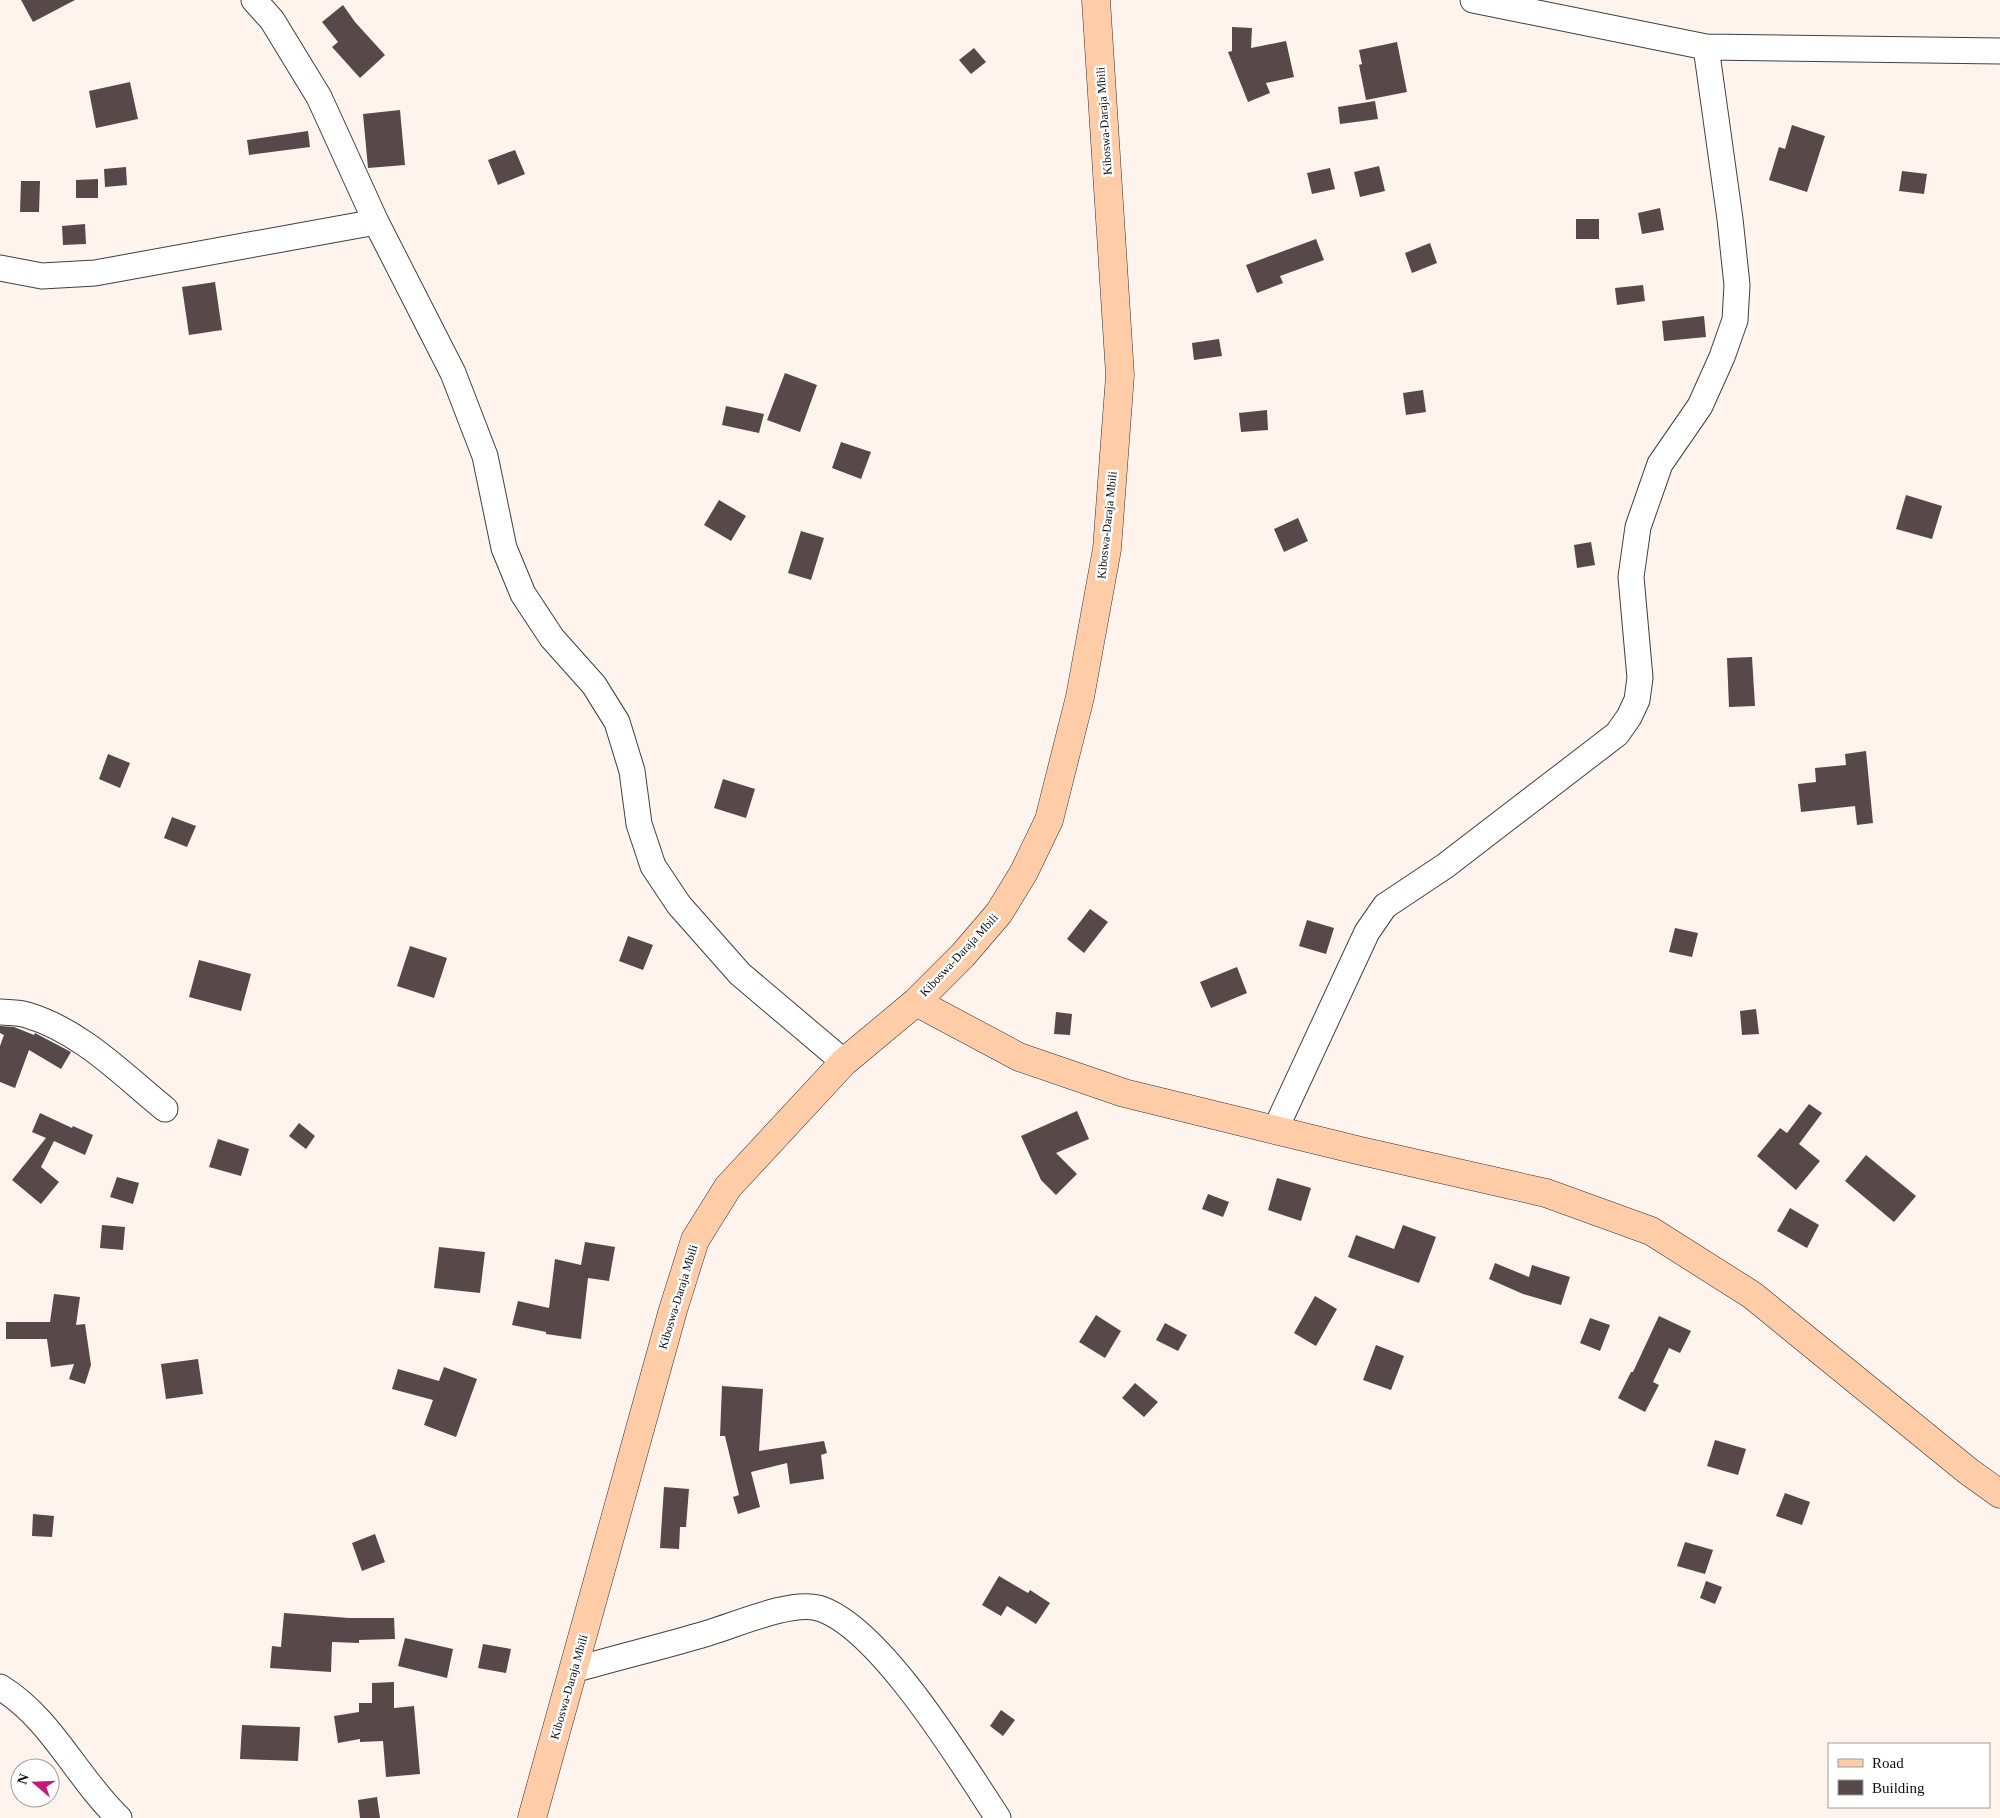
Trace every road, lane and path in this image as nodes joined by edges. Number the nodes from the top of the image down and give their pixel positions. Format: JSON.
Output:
{"nodes":[{"id":1,"x":254,"y":0,"type":"edge"},
{"id":2,"x":1096,"y":0,"type":"edge"},
{"id":3,"x":1473,"y":0,"type":"edge"},
{"id":4,"x":1706,"y":47,"type":"junction"},
{"id":5,"x":2000,"y":51,"type":"edge"},
{"id":6,"x":376,"y":222,"type":"junction"},
{"id":7,"x":0,"y":268,"type":"edge"},
{"id":8,"x":916,"y":1002,"type":"junction"},
{"id":9,"x":0,"y":1012,"type":"edge"},
{"id":10,"x":844,"y":1062,"type":"junction"},
{"id":11,"x":165,"y":1109,"type":"dead end"},
{"id":12,"x":1275,"y":1130,"type":"junction"},
{"id":13,"x":2000,"y":1494,"type":"edge"},
{"id":14,"x":574,"y":1670,"type":"junction"},
{"id":15,"x":0,"y":1686,"type":"edge"},
{"id":16,"x":119,"y":1818,"type":"edge"},
{"id":17,"x":532,"y":1818,"type":"edge"},
{"id":18,"x":998,"y":1818,"type":"edge"}],
"edges":[{"from":1,"to":6,"type":"street"},
{"from":2,"to":8,"type":"main road","name":"Kiboswa-Daraja Mbili"},
{"from":3,"to":4,"type":"street"},
{"from":4,"to":5,"type":"street"},
{"from":4,"to":12,"type":"street"},
{"from":6,"to":7,"type":"street"},
{"from":6,"to":10,"type":"street"},
{"from":8,"to":10,"type":"main road","name":"Kiboswa-Daraja Mbili"},
{"from":8,"to":12,"type":"main road"},
{"from":9,"to":11,"type":"street"},
{"from":10,"to":14,"type":"main road","name":"Kiboswa-Daraja Mbili"},
{"from":12,"to":13,"type":"main road"},
{"from":14,"to":17,"type":"main road","name":"Kiboswa-Daraja Mbili"},
{"from":14,"to":18,"type":"street"},
{"from":15,"to":16,"type":"street"}]}
